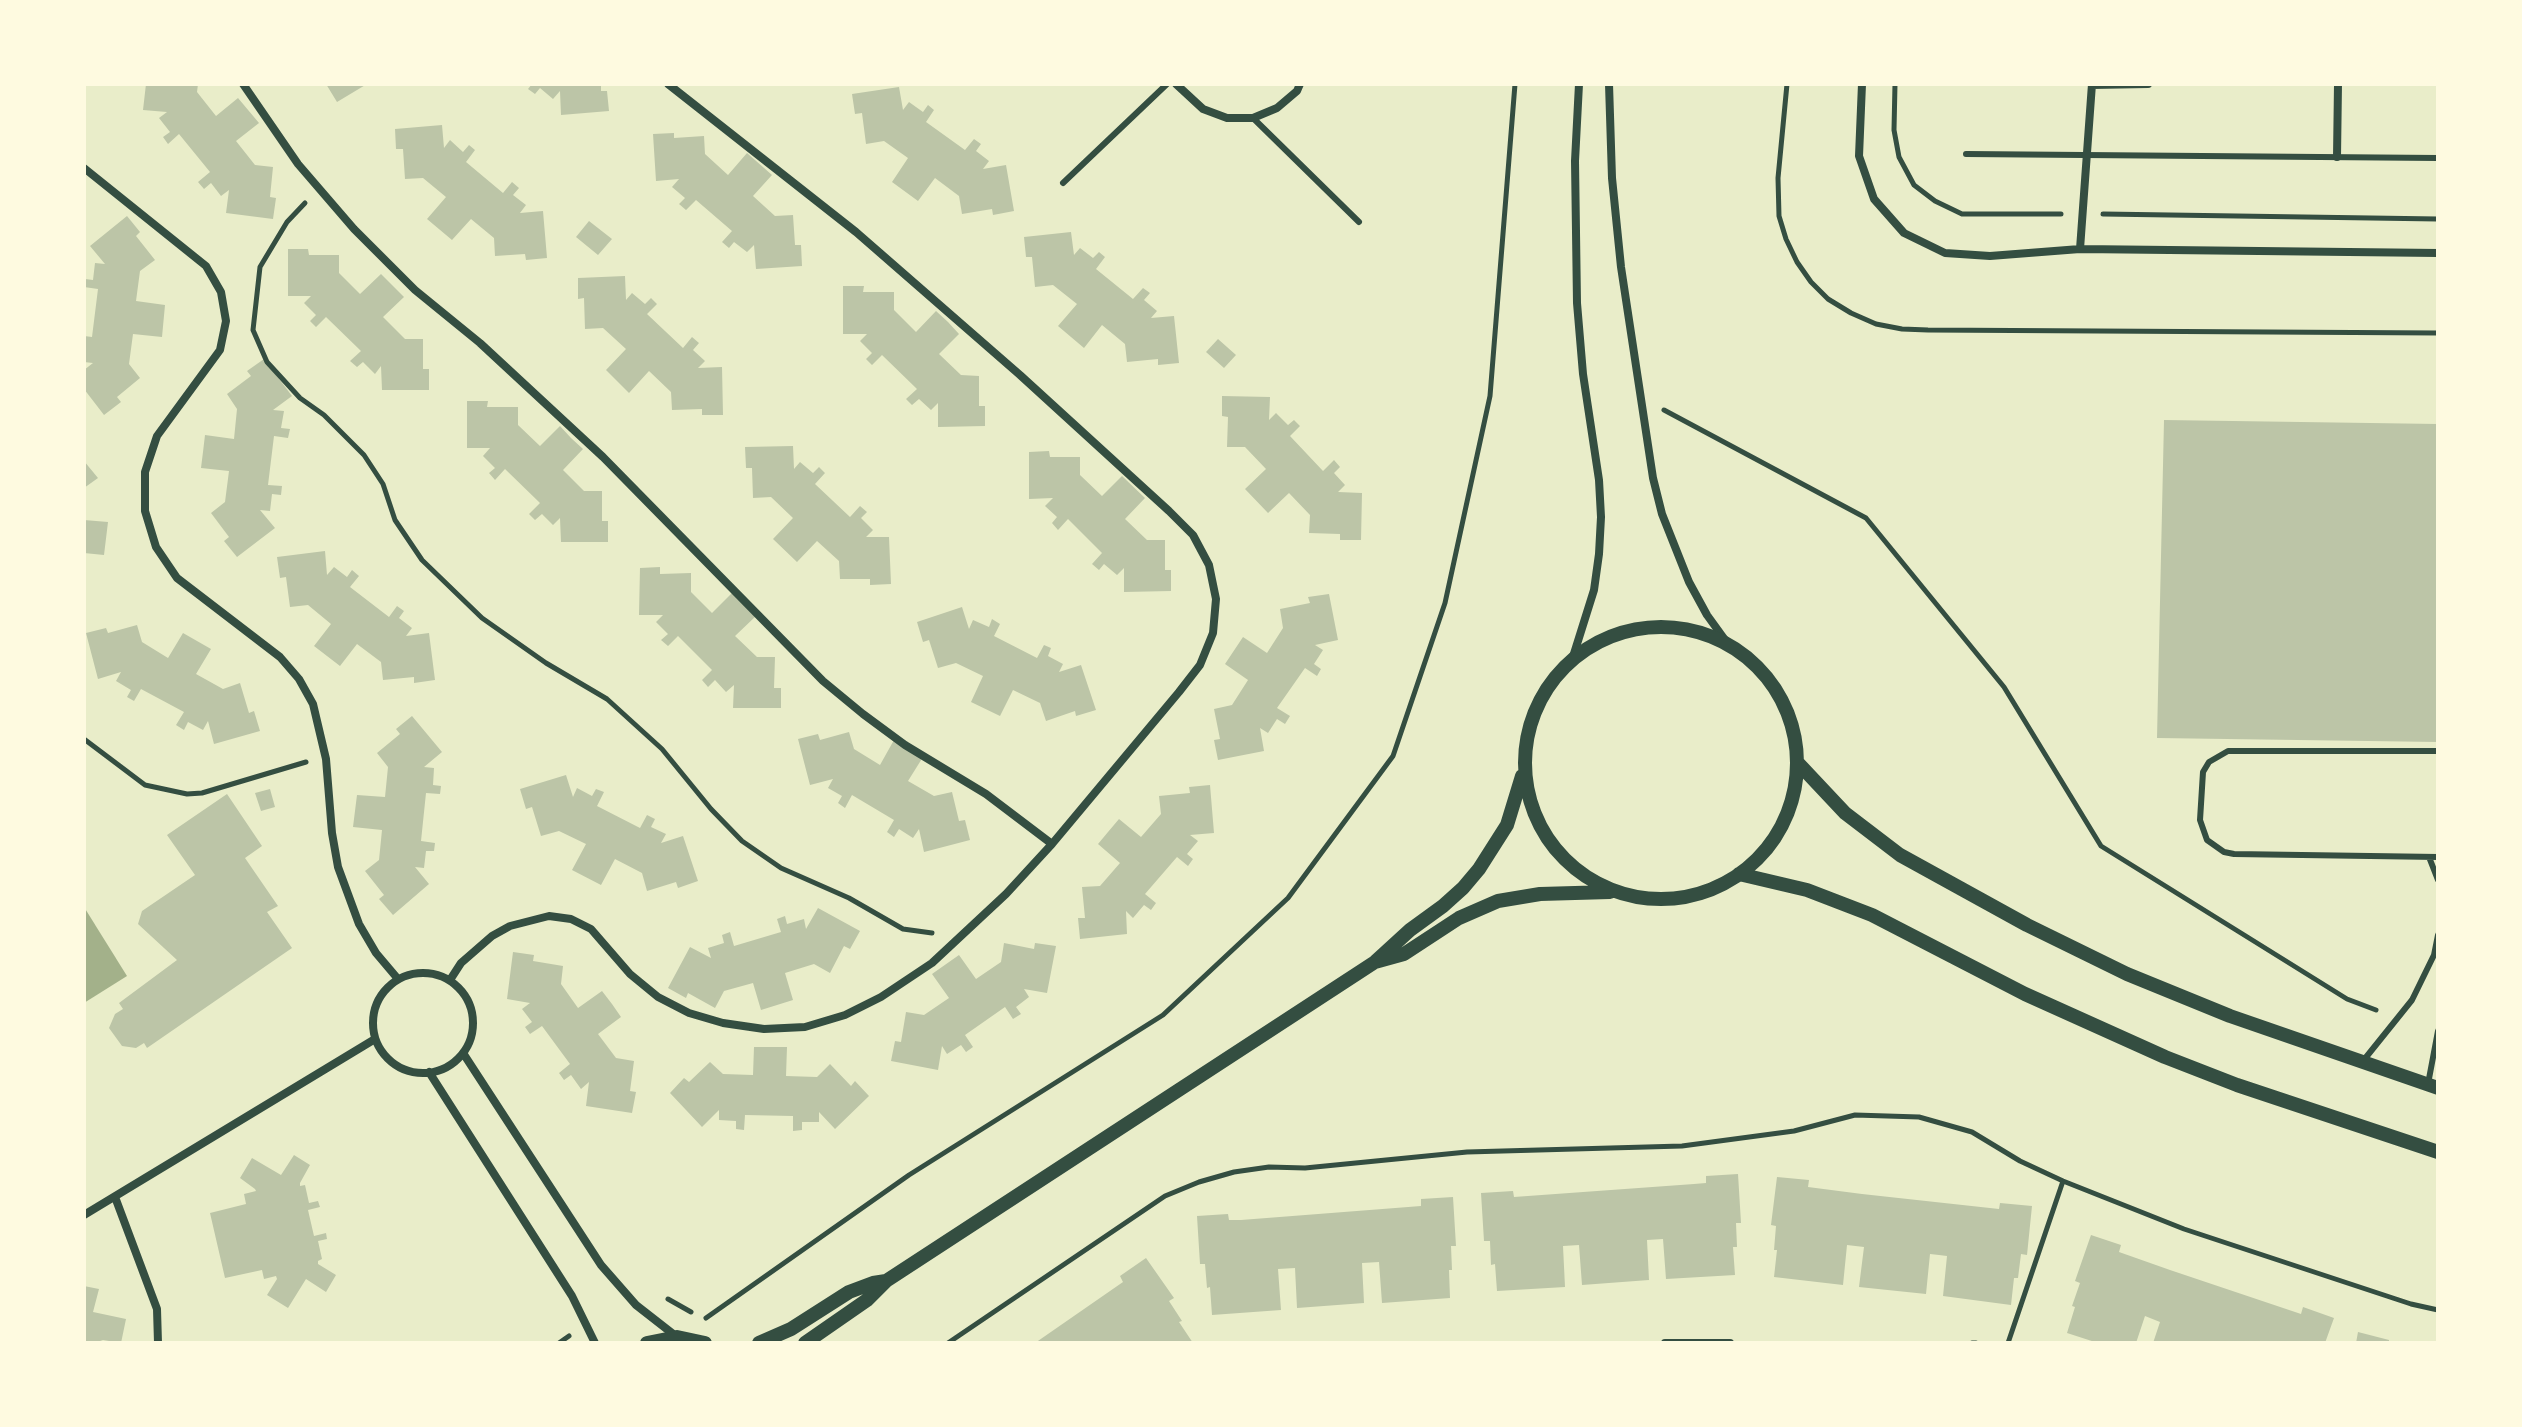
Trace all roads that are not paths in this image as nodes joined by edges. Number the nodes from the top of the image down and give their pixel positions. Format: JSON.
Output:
{"nodes":[{"id":1,"x":243,"y":84,"type":"edge"},
{"id":2,"x":668,"y":84,"type":"edge"},
{"id":3,"x":1167,"y":84,"type":"edge"},
{"id":4,"x":1176,"y":84,"type":"edge"},
{"id":5,"x":1300,"y":84,"type":"edge"},
{"id":6,"x":1579,"y":84,"type":"edge"},
{"id":7,"x":1609,"y":84,"type":"edge"},
{"id":8,"x":1862,"y":84,"type":"edge"},
{"id":9,"x":2148,"y":84,"type":"edge"},
{"id":10,"x":2338,"y":84,"type":"edge"},
{"id":11,"x":2092,"y":85,"type":"edge"},
{"id":12,"x":1253,"y":118,"type":"junction"},
{"id":13,"x":1966,"y":154,"type":"dead end"},
{"id":14,"x":2087,"y":155,"type":"junction"},
{"id":15,"x":2337,"y":157,"type":"junction"},
{"id":16,"x":2438,"y":158,"type":"edge"},
{"id":17,"x":84,"y":168,"type":"edge"},
{"id":18,"x":1063,"y":183,"type":"dead end"},
{"id":19,"x":1359,"y":222,"type":"dead end"},
{"id":20,"x":2080,"y":249,"type":"junction"},
{"id":21,"x":2438,"y":253,"type":"edge"},
{"id":22,"x":1728,"y":644,"type":"junction"},
{"id":23,"x":1572,"y":660,"type":"junction"},
{"id":24,"x":2438,"y":751,"type":"edge"},
{"id":25,"x":1798,"y":763,"type":"junction"},
{"id":26,"x":1522,"y":776,"type":"junction"},
{"id":27,"x":1052,"y":844,"type":"junction"},
{"id":28,"x":2429,"y":857,"type":"junction"},
{"id":29,"x":2438,"y":857,"type":"edge"},
{"id":30,"x":1739,"y":874,"type":"junction"},
{"id":31,"x":2438,"y":880,"type":"edge"},
{"id":32,"x":1615,"y":892,"type":"junction"},
{"id":33,"x":2438,"y":935,"type":"edge"},
{"id":34,"x":2436,"y":955,"type":"edge"},
{"id":35,"x":1375,"y":962,"type":"junction"},
{"id":36,"x":398,"y":979,"type":"junction"},
{"id":37,"x":450,"y":980,"type":"junction"},
{"id":38,"x":2438,"y":1031,"type":"edge"},
{"id":39,"x":375,"y":1039,"type":"junction"},
{"id":40,"x":463,"y":1053,"type":"junction"},
{"id":41,"x":2362,"y":1062,"type":"junction"},
{"id":42,"x":429,"y":1072,"type":"junction"},
{"id":43,"x":2433,"y":1086,"type":"edge"},
{"id":44,"x":2438,"y":1152,"type":"edge"},
{"id":45,"x":115,"y":1197,"type":"junction"},
{"id":46,"x":84,"y":1215,"type":"edge"},
{"id":47,"x":886,"y":1281,"type":"junction"},
{"id":48,"x":677,"y":1337,"type":"junction"},
{"id":49,"x":158,"y":1343,"type":"edge"},
{"id":50,"x":595,"y":1343,"type":"edge"},
{"id":51,"x":647,"y":1343,"type":"edge"},
{"id":52,"x":705,"y":1343,"type":"edge"},
{"id":53,"x":759,"y":1343,"type":"edge"},
{"id":54,"x":805,"y":1343,"type":"edge"},
{"id":55,"x":1665,"y":1343,"type":"edge"},
{"id":56,"x":1730,"y":1343,"type":"edge"}],
"edges":[{"from":1,"to":27,"type":"street"},
{"from":2,"to":27,"type":"street"},
{"from":3,"to":18,"type":"lane"},
{"from":4,"to":12,"type":"street"},
{"from":5,"to":12,"type":"street"},
{"from":6,"to":23,"type":"street"},
{"from":7,"to":22,"type":"street"},
{"from":8,"to":20,"type":"street"},
{"from":9,"to":11,"type":"street"},
{"from":10,"to":15,"type":"street"},
{"from":11,"to":14,"type":"street"},
{"from":12,"to":19,"type":"lane"},
{"from":13,"to":14,"type":"lane"},
{"from":14,"to":15,"type":"lane"},
{"from":14,"to":20,"type":"street"},
{"from":15,"to":16,"type":"lane"},
{"from":17,"to":36,"type":"street"},
{"from":20,"to":21,"type":"street"},
{"from":22,"to":23,"type":"street"},
{"from":22,"to":25,"type":"street"},
{"from":23,"to":26,"type":"street"},
{"from":24,"to":28,"type":"lane"},
{"from":25,"to":30,"type":"street"},
{"from":25,"to":41,"type":"street"},
{"from":26,"to":32,"type":"street"},
{"from":26,"to":35,"type":"street"},
{"from":27,"to":37,"type":"street"},
{"from":28,"to":29,"type":"lane"},
{"from":28,"to":31,"type":"lane"},
{"from":30,"to":32,"type":"street"},
{"from":30,"to":44,"type":"street"},
{"from":32,"to":35,"type":"street"},
{"from":33,"to":34,"type":"lane"},
{"from":34,"to":41,"type":"lane"},
{"from":35,"to":47,"type":"street"},
{"from":36,"to":37,"type":"street"},
{"from":36,"to":39,"type":"street"},
{"from":37,"to":40,"type":"street"},
{"from":38,"to":43,"type":"lane"},
{"from":39,"to":42,"type":"street"},
{"from":39,"to":45,"type":"street"},
{"from":40,"to":42,"type":"street"},
{"from":40,"to":48,"type":"street"},
{"from":41,"to":43,"type":"street"},
{"from":42,"to":50,"type":"street"},
{"from":45,"to":46,"type":"street"},
{"from":45,"to":49,"type":"street"},
{"from":47,"to":53,"type":"street"},
{"from":47,"to":54,"type":"street"},
{"from":48,"to":51,"type":"street"},
{"from":48,"to":52,"type":"street"},
{"from":55,"to":56,"type":"street"}]}
